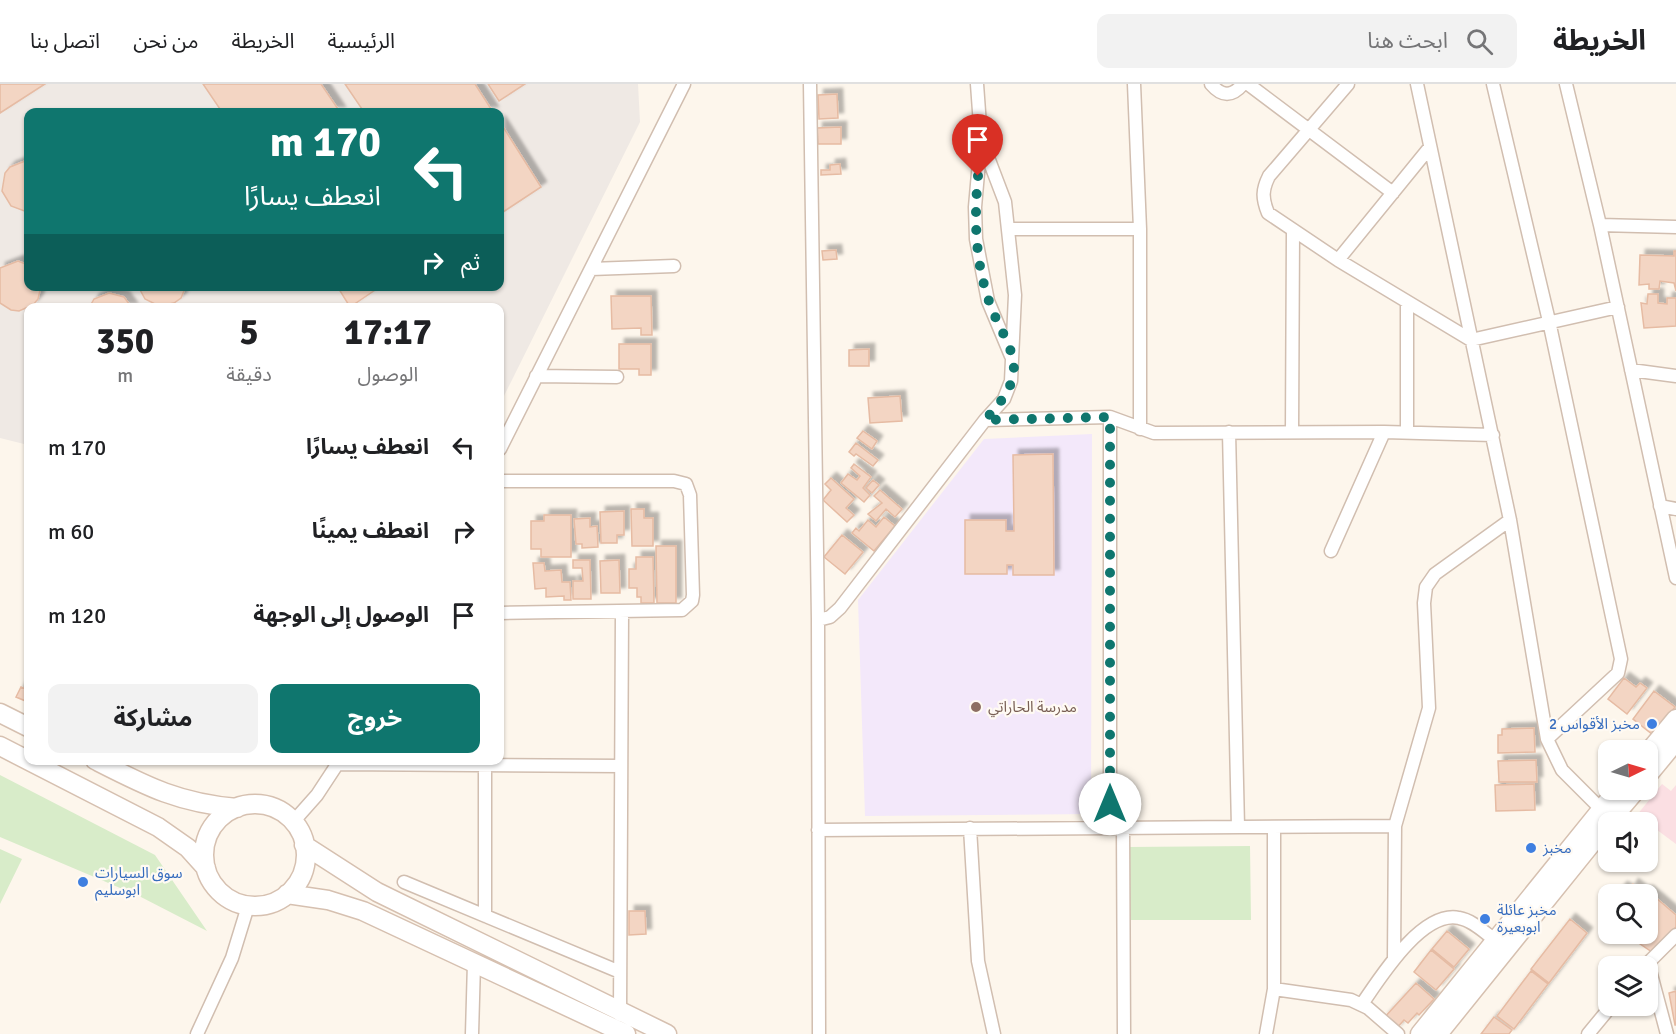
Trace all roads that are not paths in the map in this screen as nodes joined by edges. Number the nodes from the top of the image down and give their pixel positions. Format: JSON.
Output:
{"nodes":[{"id":1,"x":684,"y":84,"type":"edge"},
{"id":2,"x":810,"y":84,"type":"edge"},
{"id":3,"x":977,"y":84,"type":"edge"},
{"id":4,"x":1134,"y":84,"type":"edge"},
{"id":5,"x":1211,"y":84,"type":"edge"},
{"id":6,"x":1243,"y":84,"type":"edge"},
{"id":7,"x":1248,"y":84,"type":"edge"},
{"id":8,"x":1348,"y":84,"type":"edge"},
{"id":9,"x":1417,"y":84,"type":"edge"},
{"id":10,"x":1493,"y":84,"type":"edge"},
{"id":11,"x":1566,"y":84,"type":"edge"},
{"id":12,"x":1308,"y":130,"type":"junction"},
{"id":13,"x":981,"y":139,"type":"junction"},
{"id":14,"x":1430,"y":147,"type":"junction"},
{"id":15,"x":1393,"y":193,"type":"junction"},
{"id":16,"x":1600,"y":225,"type":"junction"},
{"id":17,"x":1676,"y":227,"type":"edge"},
{"id":18,"x":1010,"y":229,"type":"junction"},
{"id":19,"x":1140,"y":229,"type":"junction"},
{"id":20,"x":1293,"y":231,"type":"junction"},
{"id":21,"x":1338,"y":260,"type":"junction"},
{"id":22,"x":674,"y":266,"type":"dead end"},
{"id":23,"x":591,"y":269,"type":"junction"},
{"id":24,"x":1407,"y":303,"type":"junction"},
{"id":25,"x":1618,"y":307,"type":"junction"},
{"id":26,"x":1550,"y":321,"type":"junction"},
{"id":27,"x":1471,"y":340,"type":"junction"},
{"id":28,"x":1013,"y":360,"type":"junction"},
{"id":29,"x":1631,"y":370,"type":"junction"},
{"id":30,"x":536,"y":376,"type":"junction"},
{"id":31,"x":617,"y":376,"type":"dead end"},
{"id":32,"x":1676,"y":376,"type":"edge"},
{"id":33,"x":1110,"y":417,"type":"junction"},
{"id":34,"x":985,"y":420,"type":"junction"},
{"id":35,"x":1140,"y":429,"type":"junction"},
{"id":36,"x":1229,"y":432,"type":"junction"},
{"id":37,"x":1292,"y":432,"type":"junction"},
{"id":38,"x":1384,"y":432,"type":"junction"},
{"id":39,"x":1407,"y":433,"type":"junction"},
{"id":40,"x":1493,"y":435,"type":"junction"},
{"id":41,"x":504,"y":442,"type":"edge"},
{"id":42,"x":504,"y":481,"type":"edge"},
{"id":43,"x":1660,"y":506,"type":"junction"},
{"id":44,"x":1676,"y":509,"type":"edge"},
{"id":45,"x":1510,"y":520,"type":"junction"},
{"id":46,"x":1331,"y":551,"type":"dead end"},
{"id":47,"x":1676,"y":578,"type":"edge"},
{"id":48,"x":622,"y":612,"type":"junction"},
{"id":49,"x":504,"y":613,"type":"edge"},
{"id":50,"x":818,"y":620,"type":"junction"},
{"id":51,"x":0,"y":713,"type":"edge"},
{"id":52,"x":1676,"y":719,"type":"edge"},
{"id":53,"x":24,"y":725,"type":"edge"},
{"id":54,"x":1547,"y":739,"type":"junction"},
{"id":55,"x":1658,"y":741,"type":"edge"},
{"id":56,"x":1676,"y":741,"type":"edge"},
{"id":57,"x":0,"y":746,"type":"edge"},
{"id":58,"x":24,"y":758,"type":"edge"},
{"id":59,"x":1658,"y":763,"type":"edge"},
{"id":60,"x":37,"y":765,"type":"edge"},
{"id":61,"x":105,"y":765,"type":"edge"},
{"id":62,"x":338,"y":765,"type":"edge"},
{"id":63,"x":485,"y":765,"type":"joint"},
{"id":64,"x":621,"y":766,"type":"junction"},
{"id":65,"x":1625,"y":800,"type":"edge"},
{"id":66,"x":237,"y":807,"type":"junction"},
{"id":67,"x":1600,"y":812,"type":"edge"},
{"id":68,"x":1612,"y":812,"type":"edge"},
{"id":69,"x":293,"y":822,"type":"junction"},
{"id":70,"x":1395,"y":826,"type":"junction"},
{"id":71,"x":1117,"y":827,"type":"junction"},
{"id":72,"x":1238,"y":827,"type":"junction"},
{"id":73,"x":1274,"y":827,"type":"junction"},
{"id":74,"x":1598,"y":827,"type":"edge"},
{"id":75,"x":970,"y":828,"type":"junction"},
{"id":76,"x":1598,"y":828,"type":"edge"},
{"id":77,"x":818,"y":830,"type":"junction"},
{"id":78,"x":304,"y":845,"type":"junction"},
{"id":79,"x":206,"y":868,"type":"junction"},
{"id":80,"x":404,"y":882,"type":"dead end"},
{"id":81,"x":287,"y":894,"type":"junction"},
{"id":82,"x":248,"y":906,"type":"junction"},
{"id":83,"x":485,"y":916,"type":"junction"},
{"id":84,"x":1676,"y":935,"type":"edge"},
{"id":85,"x":1495,"y":940,"type":"junction"},
{"id":86,"x":1654,"y":956,"type":"edge"},
{"id":87,"x":1394,"y":958,"type":"junction"},
{"id":88,"x":474,"y":963,"type":"junction"},
{"id":89,"x":620,"y":972,"type":"junction"},
{"id":90,"x":1274,"y":989,"type":"junction"},
{"id":91,"x":1362,"y":1004,"type":"junction"},
{"id":92,"x":1658,"y":1004,"type":"edge"},
{"id":93,"x":620,"y":1011,"type":"junction"},
{"id":94,"x":1603,"y":1016,"type":"edge"},
{"id":95,"x":622,"y":1033,"type":"edge"},
{"id":96,"x":197,"y":1034,"type":"edge"},
{"id":97,"x":471,"y":1034,"type":"edge"},
{"id":98,"x":667,"y":1034,"type":"edge"},
{"id":99,"x":819,"y":1034,"type":"edge"},
{"id":100,"x":994,"y":1034,"type":"edge"},
{"id":101,"x":1124,"y":1034,"type":"edge"},
{"id":102,"x":1266,"y":1034,"type":"edge"},
{"id":103,"x":1398,"y":1034,"type":"edge"},
{"id":104,"x":1420,"y":1034,"type":"edge"},
{"id":105,"x":1438,"y":1034,"type":"edge"},
{"id":106,"x":1588,"y":1034,"type":"edge"},
{"id":107,"x":1667,"y":1034,"type":"edge"}],
"edges":[{"from":1,"to":23,"type":"street"},
{"from":2,"to":50,"type":"street"},
{"from":3,"to":13,"type":"street"},
{"from":4,"to":19,"type":"street"},
{"from":5,"to":6,"type":"street"},
{"from":7,"to":12,"type":"street"},
{"from":8,"to":12,"type":"street"},
{"from":9,"to":14,"type":"street"},
{"from":10,"to":26,"type":"street"},
{"from":11,"to":16,"type":"street"},
{"from":12,"to":15,"type":"street"},
{"from":12,"to":20,"type":"street"},
{"from":13,"to":18,"type":"street"},
{"from":13,"to":28,"type":"street"},
{"from":14,"to":15,"type":"street"},
{"from":14,"to":27,"type":"street"},
{"from":15,"to":21,"type":"street"},
{"from":16,"to":17,"type":"street"},
{"from":16,"to":25,"type":"street"},
{"from":18,"to":19,"type":"street"},
{"from":18,"to":28,"type":"street"},
{"from":19,"to":35,"type":"street"},
{"from":20,"to":21,"type":"street"},
{"from":20,"to":37,"type":"street"},
{"from":21,"to":24,"type":"street"},
{"from":22,"to":23,"type":"street"},
{"from":23,"to":30,"type":"street"},
{"from":24,"to":27,"type":"street"},
{"from":24,"to":39,"type":"street"},
{"from":25,"to":26,"type":"street"},
{"from":25,"to":29,"type":"street"},
{"from":26,"to":27,"type":"street"},
{"from":26,"to":54,"type":"street"},
{"from":27,"to":40,"type":"street"},
{"from":28,"to":34,"type":"street"},
{"from":29,"to":32,"type":"street"},
{"from":29,"to":43,"type":"street"},
{"from":30,"to":31,"type":"street"},
{"from":30,"to":41,"type":"street"},
{"from":33,"to":34,"type":"street"},
{"from":33,"to":35,"type":"street"},
{"from":33,"to":71,"type":"street"},
{"from":34,"to":50,"type":"street"},
{"from":35,"to":36,"type":"street"},
{"from":36,"to":37,"type":"street"},
{"from":36,"to":72,"type":"street"},
{"from":37,"to":38,"type":"street"},
{"from":38,"to":39,"type":"street"},
{"from":38,"to":46,"type":"street"},
{"from":39,"to":40,"type":"street"},
{"from":40,"to":45,"type":"street"},
{"from":42,"to":48,"type":"street"},
{"from":43,"to":44,"type":"street"},
{"from":43,"to":47,"type":"street"},
{"from":45,"to":54,"type":"street"},
{"from":45,"to":70,"type":"street"},
{"from":48,"to":49,"type":"street"},
{"from":48,"to":64,"type":"street"},
{"from":50,"to":77,"type":"street"},
{"from":51,"to":53,"type":"street"},
{"from":52,"to":55,"type":"street"},
{"from":54,"to":67,"type":"street"},
{"from":56,"to":59,"type":"street"},
{"from":57,"to":58,"type":"street"},
{"from":60,"to":79,"type":"street"},
{"from":61,"to":66,"type":"street"},
{"from":62,"to":69,"type":"street"},
{"from":63,"to":64,"type":"street"},
{"from":63,"to":83,"type":"street"},
{"from":64,"to":89,"type":"street"},
{"from":65,"to":68,"type":"street"},
{"from":66,"to":69,"type":"street"},
{"from":66,"to":79,"type":"street"},
{"from":69,"to":78,"type":"street"},
{"from":70,"to":73,"type":"street"},
{"from":70,"to":87,"type":"street"},
{"from":71,"to":72,"type":"street"},
{"from":71,"to":75,"type":"street"},
{"from":71,"to":101,"type":"street"},
{"from":72,"to":73,"type":"street"},
{"from":73,"to":90,"type":"street"},
{"from":74,"to":85,"type":"street"},
{"from":75,"to":77,"type":"street"},
{"from":75,"to":100,"type":"street"},
{"from":76,"to":105,"type":"street"},
{"from":77,"to":99,"type":"street"},
{"from":78,"to":81,"type":"street"},
{"from":78,"to":93,"type":"street"},
{"from":79,"to":82,"type":"street"},
{"from":80,"to":83,"type":"street"},
{"from":81,"to":82,"type":"street"},
{"from":81,"to":88,"type":"street"},
{"from":82,"to":96,"type":"street"},
{"from":83,"to":89,"type":"street"},
{"from":84,"to":86,"type":"street"},
{"from":85,"to":87,"type":"street"},
{"from":85,"to":104,"type":"street"},
{"from":87,"to":91,"type":"street"},
{"from":88,"to":95,"type":"street"},
{"from":88,"to":97,"type":"street"},
{"from":89,"to":93,"type":"street"},
{"from":90,"to":91,"type":"street"},
{"from":90,"to":102,"type":"street"},
{"from":91,"to":103,"type":"street"},
{"from":92,"to":107,"type":"street"},
{"from":93,"to":95,"type":"street"},
{"from":93,"to":98,"type":"street"},
{"from":94,"to":106,"type":"street"}]}
